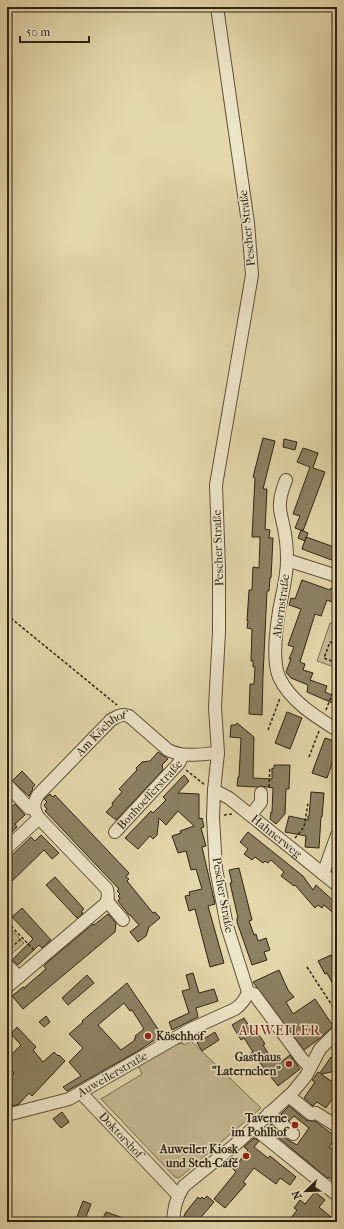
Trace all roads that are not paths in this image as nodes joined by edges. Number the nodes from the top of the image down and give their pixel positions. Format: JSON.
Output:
{"nodes":[{"id":1,"x":217,"y":7,"type":"edge"},
{"id":2,"x":286,"y":480,"type":"dead end"},
{"id":3,"x":287,"y":560,"type":"junction"},
{"id":4,"x":337,"y":576,"type":"edge"},
{"id":5,"x":337,"y":730,"type":"edge"},
{"id":6,"x":218,"y":753,"type":"junction"},
{"id":7,"x":183,"y":755,"type":"junction"},
{"id":8,"x":9,"y":787,"type":"dead end"},
{"id":9,"x":214,"y":790,"type":"junction"},
{"id":10,"x":261,"y":793,"type":"road end"},
{"id":11,"x":33,"y":807,"type":"junction"},
{"id":12,"x":251,"y":815,"type":"junction"},
{"id":13,"x":38,"y":818,"type":"junction"},
{"id":14,"x":115,"y":832,"type":"dead end"},
{"id":15,"x":337,"y":835,"type":"edge"},
{"id":16,"x":7,"y":848,"type":"edge"},
{"id":17,"x":323,"y":874,"type":"junction"},
{"id":18,"x":337,"y":885,"type":"edge"},
{"id":19,"x":107,"y":901,"type":"junction"},
{"id":20,"x":123,"y":920,"type":"dead end"},
{"id":21,"x":7,"y":964,"type":"edge"},
{"id":22,"x":19,"y":977,"type":"junction"},
{"id":23,"x":7,"y":987,"type":"edge"},
{"id":24,"x":248,"y":992,"type":"junction"},
{"id":25,"x":337,"y":1032,"type":"edge"},
{"id":26,"x":310,"y":1067,"type":"junction"},
{"id":27,"x":80,"y":1093,"type":"junction"},
{"id":28,"x":289,"y":1096,"type":"junction"},
{"id":29,"x":269,"y":1114,"type":"junction"},
{"id":30,"x":7,"y":1115,"type":"edge"},
{"id":31,"x":337,"y":1126,"type":"edge"},
{"id":32,"x":254,"y":1128,"type":"junction"},
{"id":33,"x":293,"y":1134,"type":"dead end"},
{"id":34,"x":178,"y":1195,"type":"junction"},
{"id":35,"x":337,"y":1195,"type":"edge"},
{"id":36,"x":173,"y":1222,"type":"edge"}],
"edges":[{"from":1,"to":6,"type":"street","name":"Pescher Straße"},
{"from":2,"to":3,"type":"street","name":"Ahornstraße"},
{"from":3,"to":4,"type":"street"},
{"from":3,"to":5,"type":"street","name":"Ahornstraße"},
{"from":6,"to":7,"type":"street","name":"Am Köchhof"},
{"from":6,"to":9,"type":"street","name":"Pescher Straße"},
{"from":7,"to":11,"type":"street","name":"Am Köchhof"},
{"from":7,"to":14,"type":"street","name":"Bonhoefferstraße"},
{"from":8,"to":11,"type":"street"},
{"from":9,"to":12,"type":"street","name":"Hahnerweg"},
{"from":9,"to":24,"type":"street","name":"Pescher Straße"},
{"from":10,"to":12,"type":"street"},
{"from":11,"to":13,"type":"street"},
{"from":12,"to":17,"type":"street","name":"Hahnerweg"},
{"from":13,"to":16,"type":"street"},
{"from":13,"to":19,"type":"street"},
{"from":15,"to":17,"type":"street"},
{"from":17,"to":18,"type":"street","name":"Hahnerweg"},
{"from":19,"to":20,"type":"street"},
{"from":19,"to":22,"type":"street"},
{"from":21,"to":22,"type":"street"},
{"from":22,"to":23,"type":"street"},
{"from":24,"to":26,"type":"street","name":"Pescher Straße"},
{"from":24,"to":27,"type":"street","name":"Auweilerstraße"},
{"from":25,"to":26,"type":"street"},
{"from":26,"to":28,"type":"street"},
{"from":27,"to":30,"type":"street","name":"Auweilerstraße"},
{"from":27,"to":34,"type":"street","name":"Doktorshof"},
{"from":28,"to":29,"type":"street"},
{"from":28,"to":31,"type":"street"},
{"from":29,"to":32,"type":"street"},
{"from":29,"to":33,"type":"street"},
{"from":32,"to":34,"type":"street"},
{"from":32,"to":35,"type":"street"},
{"from":34,"to":36,"type":"street"}]}
